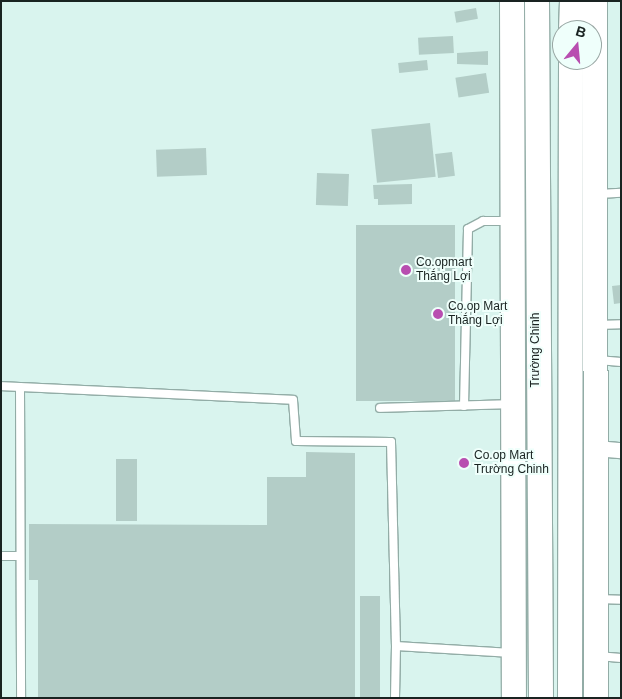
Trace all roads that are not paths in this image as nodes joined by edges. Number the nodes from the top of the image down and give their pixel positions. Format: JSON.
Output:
{"nodes":[{"id":1,"x":512,"y":1,"type":"edge"},
{"id":2,"x":538,"y":1,"type":"edge"},
{"id":3,"x":572,"y":1,"type":"edge"},
{"id":4,"x":595,"y":1,"type":"edge"},
{"id":5,"x":571,"y":20,"type":"edge"},
{"id":6,"x":571,"y":70,"type":"edge"},
{"id":7,"x":621,"y":193,"type":"edge"},
{"id":8,"x":597,"y":194,"type":"junction"},
{"id":9,"x":513,"y":222,"type":"junction"},
{"id":10,"x":536,"y":223,"type":"junction"},
{"id":11,"x":570,"y":225,"type":"junction"},
{"id":12,"x":596,"y":226,"type":"junction"},
{"id":13,"x":621,"y":324,"type":"edge"},
{"id":14,"x":596,"y":325,"type":"junction"},
{"id":15,"x":596,"y":360,"type":"junction"},
{"id":16,"x":621,"y":362,"type":"edge"},
{"id":17,"x":1,"y":386,"type":"edge"},
{"id":18,"x":20,"y":387,"type":"junction"},
{"id":19,"x":513,"y":404,"type":"junction"},
{"id":20,"x":464,"y":406,"type":"junction"},
{"id":21,"x":380,"y":408,"type":"dead end"},
{"id":22,"x":596,"y":448,"type":"junction"},
{"id":23,"x":621,"y":450,"type":"edge"},
{"id":24,"x":1,"y":556,"type":"edge"},
{"id":25,"x":18,"y":556,"type":"junction"},
{"id":26,"x":596,"y":599,"type":"junction"},
{"id":27,"x":621,"y":600,"type":"edge"},
{"id":28,"x":396,"y":646,"type":"junction"},
{"id":29,"x":514,"y":654,"type":"junction"},
{"id":30,"x":596,"y":656,"type":"junction"},
{"id":31,"x":621,"y":658,"type":"edge"},
{"id":32,"x":21,"y":698,"type":"edge"},
{"id":33,"x":395,"y":698,"type":"edge"},
{"id":34,"x":514,"y":698,"type":"edge"},
{"id":35,"x":540,"y":698,"type":"edge"},
{"id":36,"x":570,"y":698,"type":"edge"},
{"id":37,"x":596,"y":698,"type":"edge"}],
"edges":[{"from":1,"to":9,"type":"main road","name":"Trường Chinh"},
{"from":2,"to":10,"type":"main road","name":"Trường Chinh"},
{"from":3,"to":5,"type":"main road"},
{"from":4,"to":8,"type":"main road"},
{"from":6,"to":11,"type":"main road"},
{"from":7,"to":8,"type":"lane"},
{"from":8,"to":12,"type":"main road"},
{"from":9,"to":10,"type":"main road"},
{"from":9,"to":19,"type":"main road","name":"Trường Chinh"},
{"from":9,"to":20,"type":"lane"},
{"from":10,"to":11,"type":"main road"},
{"from":10,"to":35,"type":"main road","name":"Trường Chinh"},
{"from":11,"to":12,"type":"main road"},
{"from":11,"to":36,"type":"main road"},
{"from":12,"to":14,"type":"main road"},
{"from":13,"to":14,"type":"lane"},
{"from":14,"to":15,"type":"main road"},
{"from":15,"to":16,"type":"lane"},
{"from":15,"to":22,"type":"main road"},
{"from":17,"to":18,"type":"lane"},
{"from":18,"to":25,"type":"lane"},
{"from":18,"to":28,"type":"lane"},
{"from":19,"to":20,"type":"lane"},
{"from":19,"to":29,"type":"main road","name":"Trường Chinh"},
{"from":20,"to":21,"type":"lane"},
{"from":22,"to":23,"type":"street"},
{"from":22,"to":26,"type":"main road"},
{"from":24,"to":25,"type":"lane"},
{"from":25,"to":32,"type":"lane"},
{"from":26,"to":27,"type":"lane"},
{"from":26,"to":30,"type":"main road"},
{"from":28,"to":29,"type":"lane"},
{"from":28,"to":33,"type":"lane"},
{"from":29,"to":34,"type":"main road","name":"Trường Chinh"},
{"from":30,"to":31,"type":"lane"},
{"from":30,"to":37,"type":"main road"}]}
